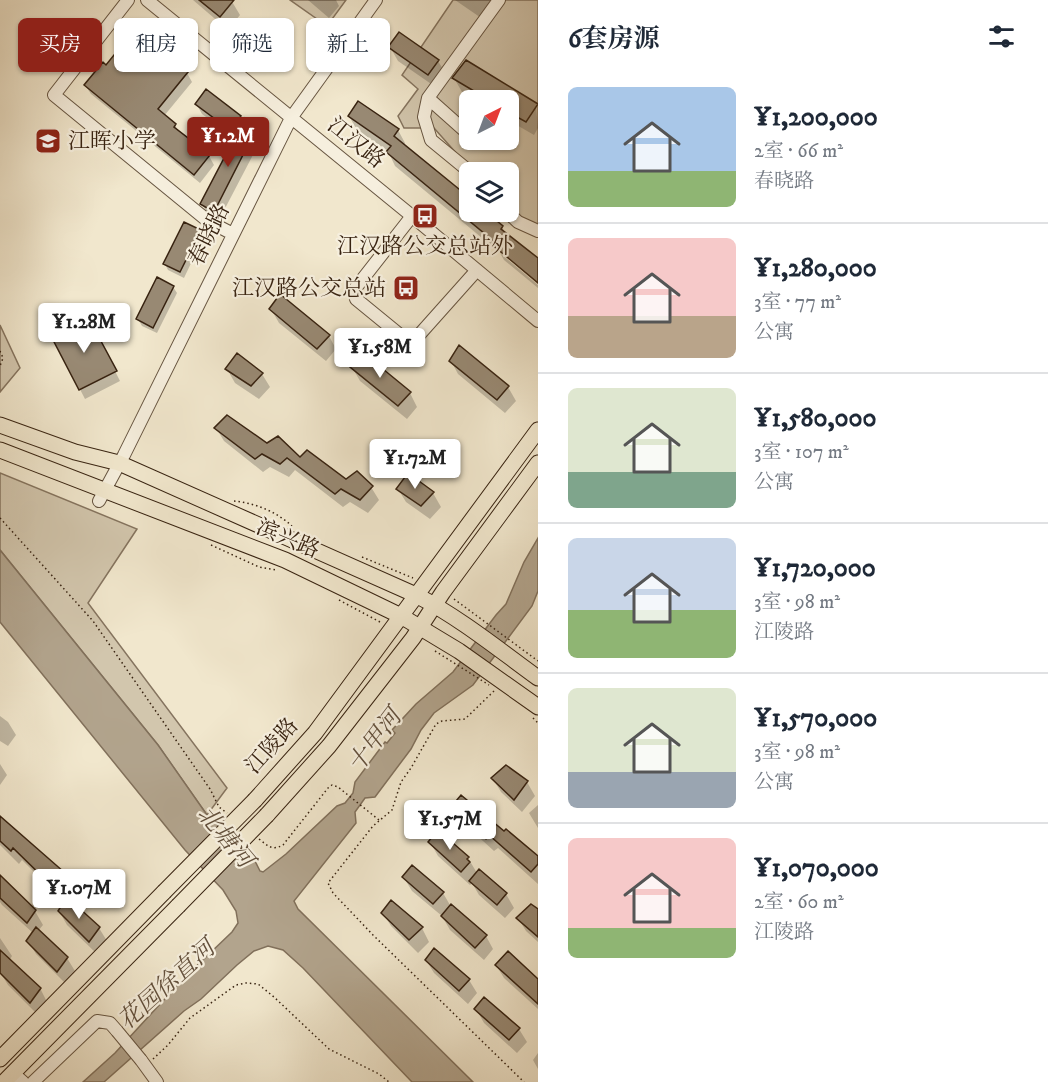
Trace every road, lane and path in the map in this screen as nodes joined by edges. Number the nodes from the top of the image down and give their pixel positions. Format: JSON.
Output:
{"nodes":[{"id":1,"x":128,"y":0,"type":"edge"},
{"id":2,"x":147,"y":0,"type":"edge"},
{"id":3,"x":376,"y":0,"type":"edge"},
{"id":4,"x":499,"y":0,"type":"edge"},
{"id":5,"x":428,"y":98,"type":"junction"},
{"id":6,"x":291,"y":118,"type":"junction"},
{"id":7,"x":459,"y":126,"type":"edge"},
{"id":8,"x":459,"y":163,"type":"edge"},
{"id":9,"x":412,"y":216,"type":"junction"},
{"id":10,"x":518,"y":222,"type":"edge"},
{"id":11,"x":538,"y":231,"type":"edge"},
{"id":12,"x":233,"y":234,"type":"junction"},
{"id":13,"x":477,"y":270,"type":"junction"},
{"id":14,"x":538,"y":321,"type":"edge"},
{"id":15,"x":0,"y":351,"type":"edge"},
{"id":16,"x":0,"y":366,"type":"edge"},
{"id":17,"x":0,"y":425,"type":"edge"},
{"id":18,"x":538,"y":430,"type":"edge"},
{"id":19,"x":0,"y":450,"type":"edge"},
{"id":20,"x":119,"y":463,"type":"junction"},
{"id":21,"x":538,"y":464,"type":"edge"},
{"id":22,"x":102,"y":495,"type":"junction"},
{"id":23,"x":0,"y":518,"type":"edge"},
{"id":24,"x":206,"y":542,"type":"dead end"},
{"id":25,"x":276,"y":570,"type":"dead end"},
{"id":26,"x":416,"y":596,"type":"junction"},
{"id":27,"x":334,"y":597,"type":"dead end"},
{"id":28,"x":435,"y":605,"type":"junction"},
{"id":29,"x":467,"y":608,"type":"dead end"},
{"id":30,"x":397,"y":622,"type":"junction"},
{"id":31,"x":416,"y":633,"type":"junction"},
{"id":32,"x":512,"y":651,"type":"junction"},
{"id":33,"x":538,"y":661,"type":"edge"},
{"id":34,"x":538,"y":678,"type":"edge"},
{"id":35,"x":493,"y":683,"type":"junction"},
{"id":36,"x":538,"y":707,"type":"edge"},
{"id":37,"x":227,"y":814,"type":"dead end"},
{"id":38,"x":379,"y":820,"type":"junction"},
{"id":39,"x":254,"y":834,"type":"dead end"},
{"id":40,"x":0,"y":1059,"type":"edge"},
{"id":41,"x":143,"y":1063,"type":"junction"},
{"id":42,"x":10,"y":1077,"type":"edge"},
{"id":43,"x":33,"y":1082,"type":"edge"},
{"id":44,"x":157,"y":1082,"type":"edge"},
{"id":45,"x":389,"y":1082,"type":"edge"},
{"id":46,"x":524,"y":1082,"type":"edge"}],
"edges":[{"from":1,"to":12,"type":"street"},
{"from":2,"to":6,"type":"street","name":"江汉路"},
{"from":3,"to":6,"type":"street","name":"春晓路"},
{"from":4,"to":5,"type":"street"},
{"from":5,"to":7,"type":"street"},
{"from":5,"to":8,"type":"street"},
{"from":6,"to":9,"type":"street","name":"江汉路"},
{"from":6,"to":12,"type":"street","name":"春晓路"},
{"from":9,"to":13,"type":"street","name":"江汉路"},
{"from":9,"to":13,"type":"street"},
{"from":10,"to":11,"type":"street"},
{"from":12,"to":20,"type":"street","name":"春晓路"},
{"from":13,"to":14,"type":"street","name":"江汉路"},
{"from":15,"to":16,"type":"path"},
{"from":17,"to":20,"type":"main road","name":"滨兴路"},
{"from":18,"to":26,"type":"main road","name":"江陵路"},
{"from":19,"to":22,"type":"main road","name":"滨兴路"},
{"from":20,"to":22,"type":"street","name":"春晓路"},
{"from":20,"to":26,"type":"main road","name":"滨兴路"},
{"from":21,"to":28,"type":"main road","name":"江陵路"},
{"from":22,"to":30,"type":"main road","name":"滨兴路"},
{"from":23,"to":37,"type":"path"},
{"from":24,"to":25,"type":"path"},
{"from":26,"to":28,"type":"main road","name":"滨兴路"},
{"from":26,"to":30,"type":"main road","name":"江陵路"},
{"from":27,"to":30,"type":"path"},
{"from":28,"to":31,"type":"main road","name":"江陵路"},
{"from":28,"to":32,"type":"main road","name":"滨兴路"},
{"from":29,"to":32,"type":"path"},
{"from":30,"to":31,"type":"main road","name":"滨兴路"},
{"from":30,"to":40,"type":"main road","name":"江陵路","bridge":true},
{"from":31,"to":35,"type":"path","bridge":true},
{"from":31,"to":35,"type":"main road","name":"滨兴路"},
{"from":31,"to":42,"type":"main road","name":"江陵路","bridge":true},
{"from":32,"to":33,"type":"path"},
{"from":32,"to":34,"type":"main road","name":"滨兴路"},
{"from":35,"to":36,"type":"main road","name":"滨兴路"},
{"from":35,"to":38,"type":"path"},
{"from":38,"to":39,"type":"path"},
{"from":38,"to":46,"type":"path"},
{"from":41,"to":43,"type":"street","bridge":true},
{"from":41,"to":44,"type":"street"},
{"from":41,"to":45,"type":"path"}]}
